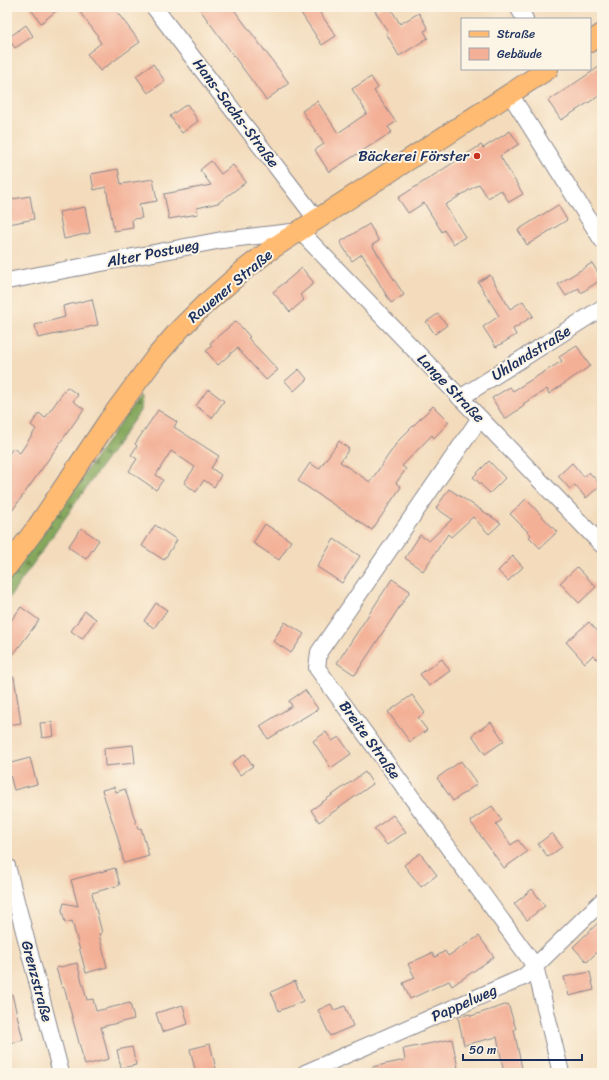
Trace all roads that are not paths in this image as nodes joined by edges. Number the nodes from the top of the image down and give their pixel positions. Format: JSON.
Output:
{"nodes":[{"id":1,"x":154,"y":7,"type":"edge"},
{"id":2,"x":518,"y":7,"type":"edge"},
{"id":3,"x":524,"y":18,"type":"edge"},
{"id":4,"x":602,"y":34,"type":"edge"},
{"id":5,"x":591,"y":41,"type":"edge"},
{"id":6,"x":546,"y":70,"type":"edge"},
{"id":7,"x":510,"y":94,"type":"junction"},
{"id":8,"x":317,"y":220,"type":"junction"},
{"id":9,"x":300,"y":231,"type":"junction"},
{"id":10,"x":602,"y":240,"type":"edge"},
{"id":11,"x":7,"y":281,"type":"edge"},
{"id":12,"x":602,"y":308,"type":"edge"},
{"id":13,"x":460,"y":398,"type":"junction"},
{"id":14,"x":480,"y":418,"type":"junction"},
{"id":15,"x":602,"y":545,"type":"edge"},
{"id":16,"x":7,"y":568,"type":"edge"},
{"id":17,"x":7,"y":866,"type":"edge"},
{"id":18,"x":602,"y":901,"type":"edge"},
{"id":19,"x":536,"y":966,"type":"junction"},
{"id":20,"x":61,"y":1073,"type":"edge"},
{"id":21,"x":305,"y":1073,"type":"edge"},
{"id":22,"x":562,"y":1073,"type":"edge"}],
"edges":[{"from":1,"to":8,"type":"street","name":"Hans-Sachs-Straße"},
{"from":2,"to":3,"type":"street"},
{"from":4,"to":5,"type":"main road"},
{"from":6,"to":7,"type":"main road","name":"Rauener Straße"},
{"from":7,"to":8,"type":"main road","name":"Rauener Straße"},
{"from":7,"to":10,"type":"street"},
{"from":8,"to":9,"type":"main road","name":"Rauener Straße"},
{"from":9,"to":11,"type":"street","name":"Alter Postweg"},
{"from":9,"to":13,"type":"street","name":"Lange Straße"},
{"from":9,"to":16,"type":"main road","name":"Rauener Straße"},
{"from":12,"to":13,"type":"street","name":"Uhlandstraße"},
{"from":13,"to":14,"type":"street","name":"Lange Straße"},
{"from":14,"to":15,"type":"street","name":"Lange Straße"},
{"from":14,"to":19,"type":"street","name":"Breite Straße"},
{"from":17,"to":20,"type":"street","name":"Grenzstraße"},
{"from":18,"to":19,"type":"street","name":"Pappelweg"},
{"from":19,"to":21,"type":"street","name":"Pappelweg"},
{"from":19,"to":22,"type":"street","name":"Breite Straße"}]}
